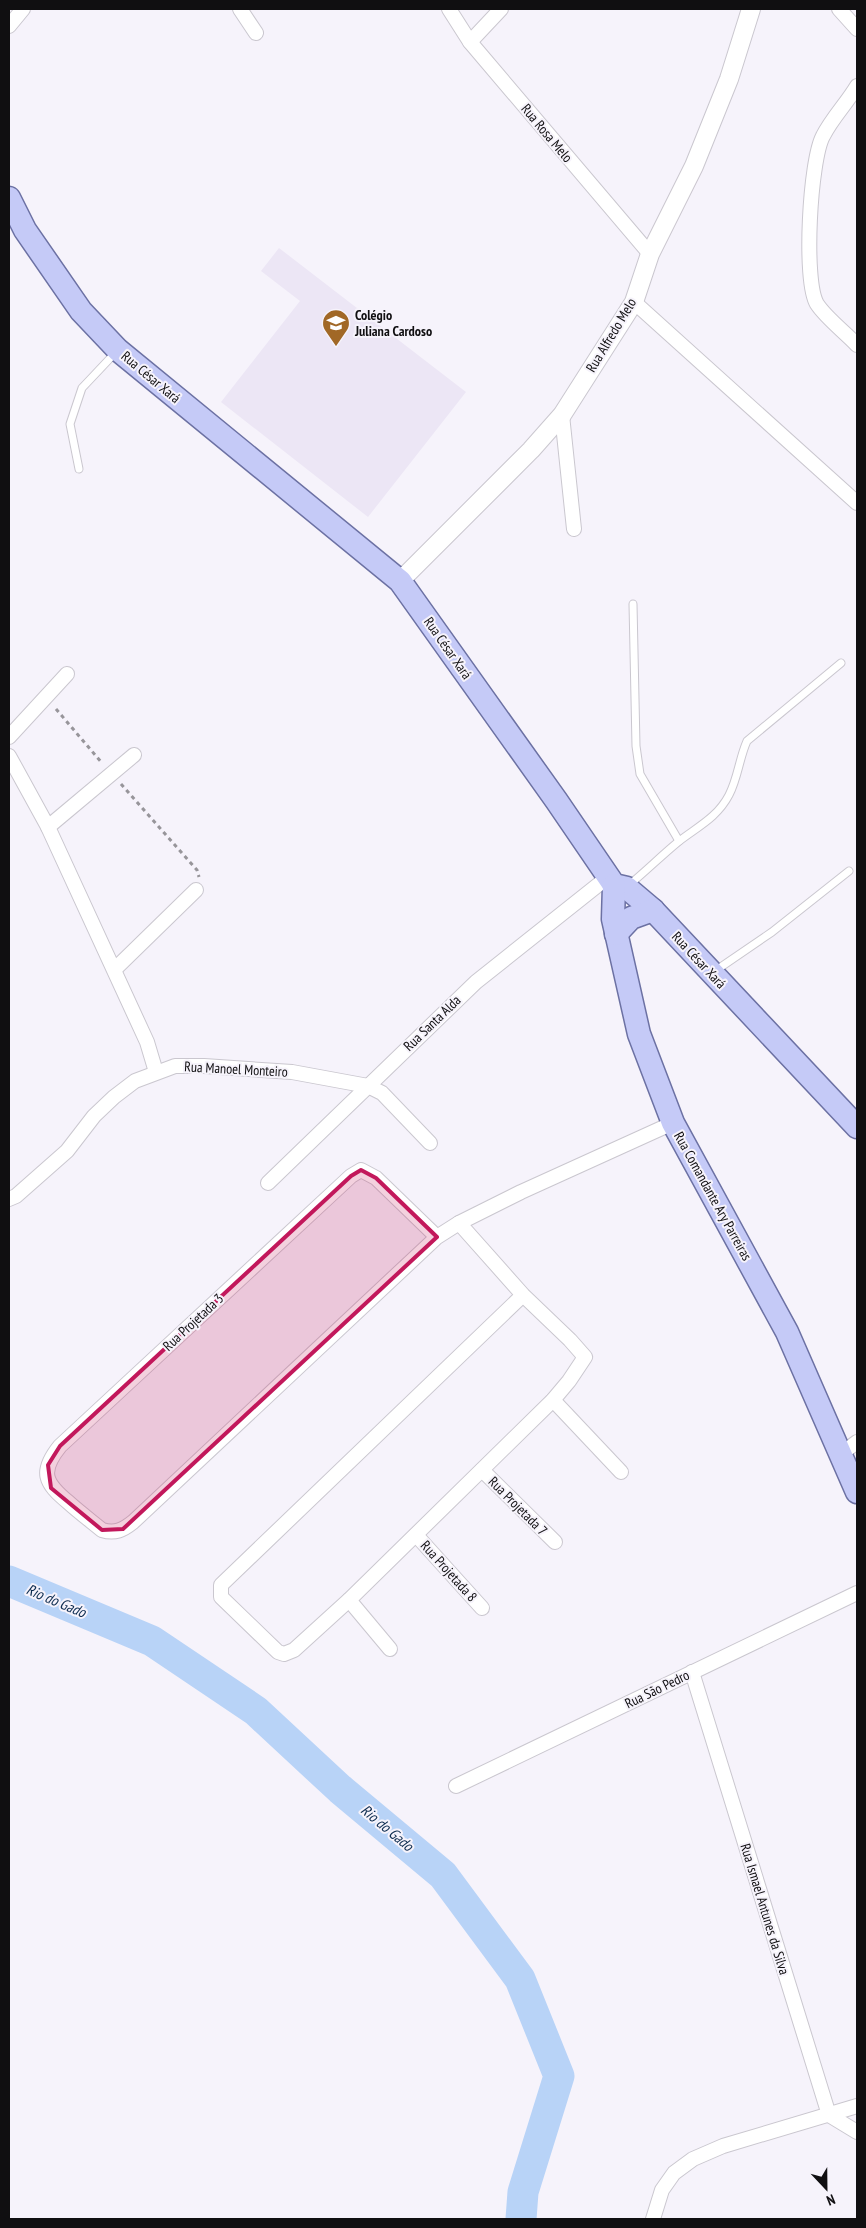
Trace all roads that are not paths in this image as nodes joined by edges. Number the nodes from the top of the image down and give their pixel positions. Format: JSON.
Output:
{"nodes":[{"id":1,"x":23,"y":9,"type":"edge"},
{"id":2,"x":240,"y":9,"type":"edge"},
{"id":3,"x":449,"y":9,"type":"edge"},
{"id":4,"x":501,"y":9,"type":"edge"},
{"id":5,"x":751,"y":9,"type":"edge"},
{"id":6,"x":839,"y":9,"type":"edge"},
{"id":7,"x":9,"y":26,"type":"edge"},
{"id":8,"x":857,"y":29,"type":"edge"},
{"id":9,"x":256,"y":34,"type":"dead end"},
{"id":10,"x":470,"y":42,"type":"junction"},
{"id":11,"x":857,"y":86,"type":"edge"},
{"id":12,"x":9,"y":198,"type":"edge"},
{"id":13,"x":650,"y":254,"type":"junction"},
{"id":14,"x":634,"y":302,"type":"junction"},
{"id":15,"x":857,"y":345,"type":"edge"},
{"id":16,"x":118,"y":350,"type":"junction"},
{"id":17,"x":562,"y":415,"type":"junction"},
{"id":18,"x":79,"y":469,"type":"dead end"},
{"id":19,"x":857,"y":503,"type":"edge"},
{"id":20,"x":574,"y":529,"type":"dead end"},
{"id":21,"x":400,"y":581,"type":"junction"},
{"id":22,"x":633,"y":604,"type":"dead end"},
{"id":23,"x":841,"y":663,"type":"dead end"},
{"id":24,"x":67,"y":674,"type":"dead end"},
{"id":25,"x":9,"y":737,"type":"edge"},
{"id":26,"x":134,"y":755,"type":"dead end"},
{"id":27,"x":9,"y":756,"type":"edge"},
{"id":28,"x":48,"y":827,"type":"junction"},
{"id":29,"x":679,"y":841,"type":"junction"},
{"id":30,"x":848,"y":871,"type":"dead end"},
{"id":31,"x":616,"y":883,"type":"junction"},
{"id":32,"x":196,"y":890,"type":"road end"},
{"id":33,"x":653,"y":910,"type":"junction"},
{"id":34,"x":616,"y":934,"type":"junction"},
{"id":35,"x":114,"y":969,"type":"junction"},
{"id":36,"x":712,"y":973,"type":"junction"},
{"id":37,"x":156,"y":1072,"type":"junction"},
{"id":38,"x":368,"y":1086,"type":"junction"},
{"id":39,"x":673,"y":1123,"type":"junction"},
{"id":40,"x":857,"y":1127,"type":"edge"},
{"id":41,"x":430,"y":1143,"type":"dead end"},
{"id":42,"x":268,"y":1183,"type":"dead end"},
{"id":43,"x":11,"y":1194,"type":"edge"},
{"id":44,"x":459,"y":1223,"type":"junction"},
{"id":45,"x":437,"y":1237,"type":"junction"},
{"id":46,"x":523,"y":1295,"type":"junction"},
{"id":47,"x":553,"y":1400,"type":"junction"},
{"id":48,"x":849,"y":1448,"type":"edge"},
{"id":49,"x":482,"y":1470,"type":"junction"},
{"id":50,"x":621,"y":1472,"type":"dead end"},
{"id":51,"x":857,"y":1492,"type":"edge"},
{"id":52,"x":416,"y":1535,"type":"junction"},
{"id":53,"x":555,"y":1542,"type":"dead end"},
{"id":54,"x":857,"y":1593,"type":"edge"},
{"id":55,"x":349,"y":1600,"type":"junction"},
{"id":56,"x":482,"y":1608,"type":"dead end"},
{"id":57,"x":390,"y":1649,"type":"dead end"},
{"id":58,"x":692,"y":1672,"type":"junction"},
{"id":59,"x":456,"y":1786,"type":"dead end"},
{"id":60,"x":857,"y":2106,"type":"edge"},
{"id":61,"x":829,"y":2115,"type":"junction"},
{"id":62,"x":857,"y":2132,"type":"edge"},
{"id":63,"x":653,"y":2219,"type":"edge"}],
"edges":[{"from":1,"to":7,"type":"street"},
{"from":2,"to":9,"type":"street"},
{"from":3,"to":10,"type":"street","name":"Rua Rosa Melo"},
{"from":4,"to":10,"type":"street"},
{"from":5,"to":13,"type":"street","name":"Rua Alfredo Melo"},
{"from":6,"to":8,"type":"street"},
{"from":10,"to":13,"type":"street","name":"Rua Rosa Melo"},
{"from":11,"to":15,"type":"street"},
{"from":12,"to":16,"type":"main road","name":"Rua César Xará"},
{"from":13,"to":14,"type":"street","name":"Rua Alfredo Melo"},
{"from":14,"to":17,"type":"street","name":"Rua Alfredo Melo"},
{"from":14,"to":19,"type":"street"},
{"from":16,"to":18,"type":"lane"},
{"from":16,"to":21,"type":"main road","name":"Rua César Xará"},
{"from":17,"to":20,"type":"street"},
{"from":17,"to":21,"type":"street","name":"Rua Alfredo Melo"},
{"from":21,"to":31,"type":"main road","name":"Rua César Xará"},
{"from":22,"to":29,"type":"lane"},
{"from":23,"to":29,"type":"lane"},
{"from":24,"to":25,"type":"street"},
{"from":26,"to":28,"type":"street"},
{"from":27,"to":28,"type":"street"},
{"from":28,"to":35,"type":"street"},
{"from":29,"to":31,"type":"lane"},
{"from":30,"to":36,"type":"lane"},
{"from":31,"to":33,"type":"main road","name":"Rua César Xará"},
{"from":31,"to":34,"type":"main road","name":"Rua Comandante Ary Parreiras"},
{"from":31,"to":38,"type":"street","name":"Rua Santa Alda"},
{"from":32,"to":35,"type":"street"},
{"from":33,"to":34,"type":"main road"},
{"from":33,"to":36,"type":"main road","name":"Rua César Xará"},
{"from":34,"to":39,"type":"main road","name":"Rua Comandante Ary Parreiras"},
{"from":35,"to":37,"type":"street"},
{"from":36,"to":40,"type":"main road","name":"Rua César Xará"},
{"from":37,"to":38,"type":"street","name":"Rua Manoel Monteiro"},
{"from":37,"to":43,"type":"street","name":"Rua Manoel Monteiro"},
{"from":38,"to":41,"type":"street","name":"Rua Manoel Monteiro"},
{"from":38,"to":42,"type":"street","name":"Rua Santa Alda"},
{"from":39,"to":44,"type":"street"},
{"from":39,"to":48,"type":"main road","name":"Rua Comandante Ary Parreiras"},
{"from":44,"to":45,"type":"street"},
{"from":44,"to":46,"type":"street"},
{"from":45,"to":45,"type":"street","name":"Rua Projetada 3"},
{"from":46,"to":47,"type":"street"},
{"from":46,"to":55,"type":"street"},
{"from":47,"to":49,"type":"street"},
{"from":47,"to":50,"type":"street"},
{"from":48,"to":51,"type":"main road","name":"Rua Comandante Ary Parreiras"},
{"from":49,"to":52,"type":"street"},
{"from":49,"to":53,"type":"street","name":"Rua Projetada 7"},
{"from":52,"to":55,"type":"street"},
{"from":52,"to":56,"type":"street","name":"Rua Projetada 8"},
{"from":54,"to":58,"type":"street","name":"Rua São Pedro"},
{"from":55,"to":57,"type":"street"},
{"from":58,"to":59,"type":"street","name":"Rua São Pedro"},
{"from":58,"to":61,"type":"street","name":"Rua Ismael Antunes da Silva"},
{"from":60,"to":61,"type":"street"},
{"from":61,"to":62,"type":"street"},
{"from":61,"to":63,"type":"street"}]}
